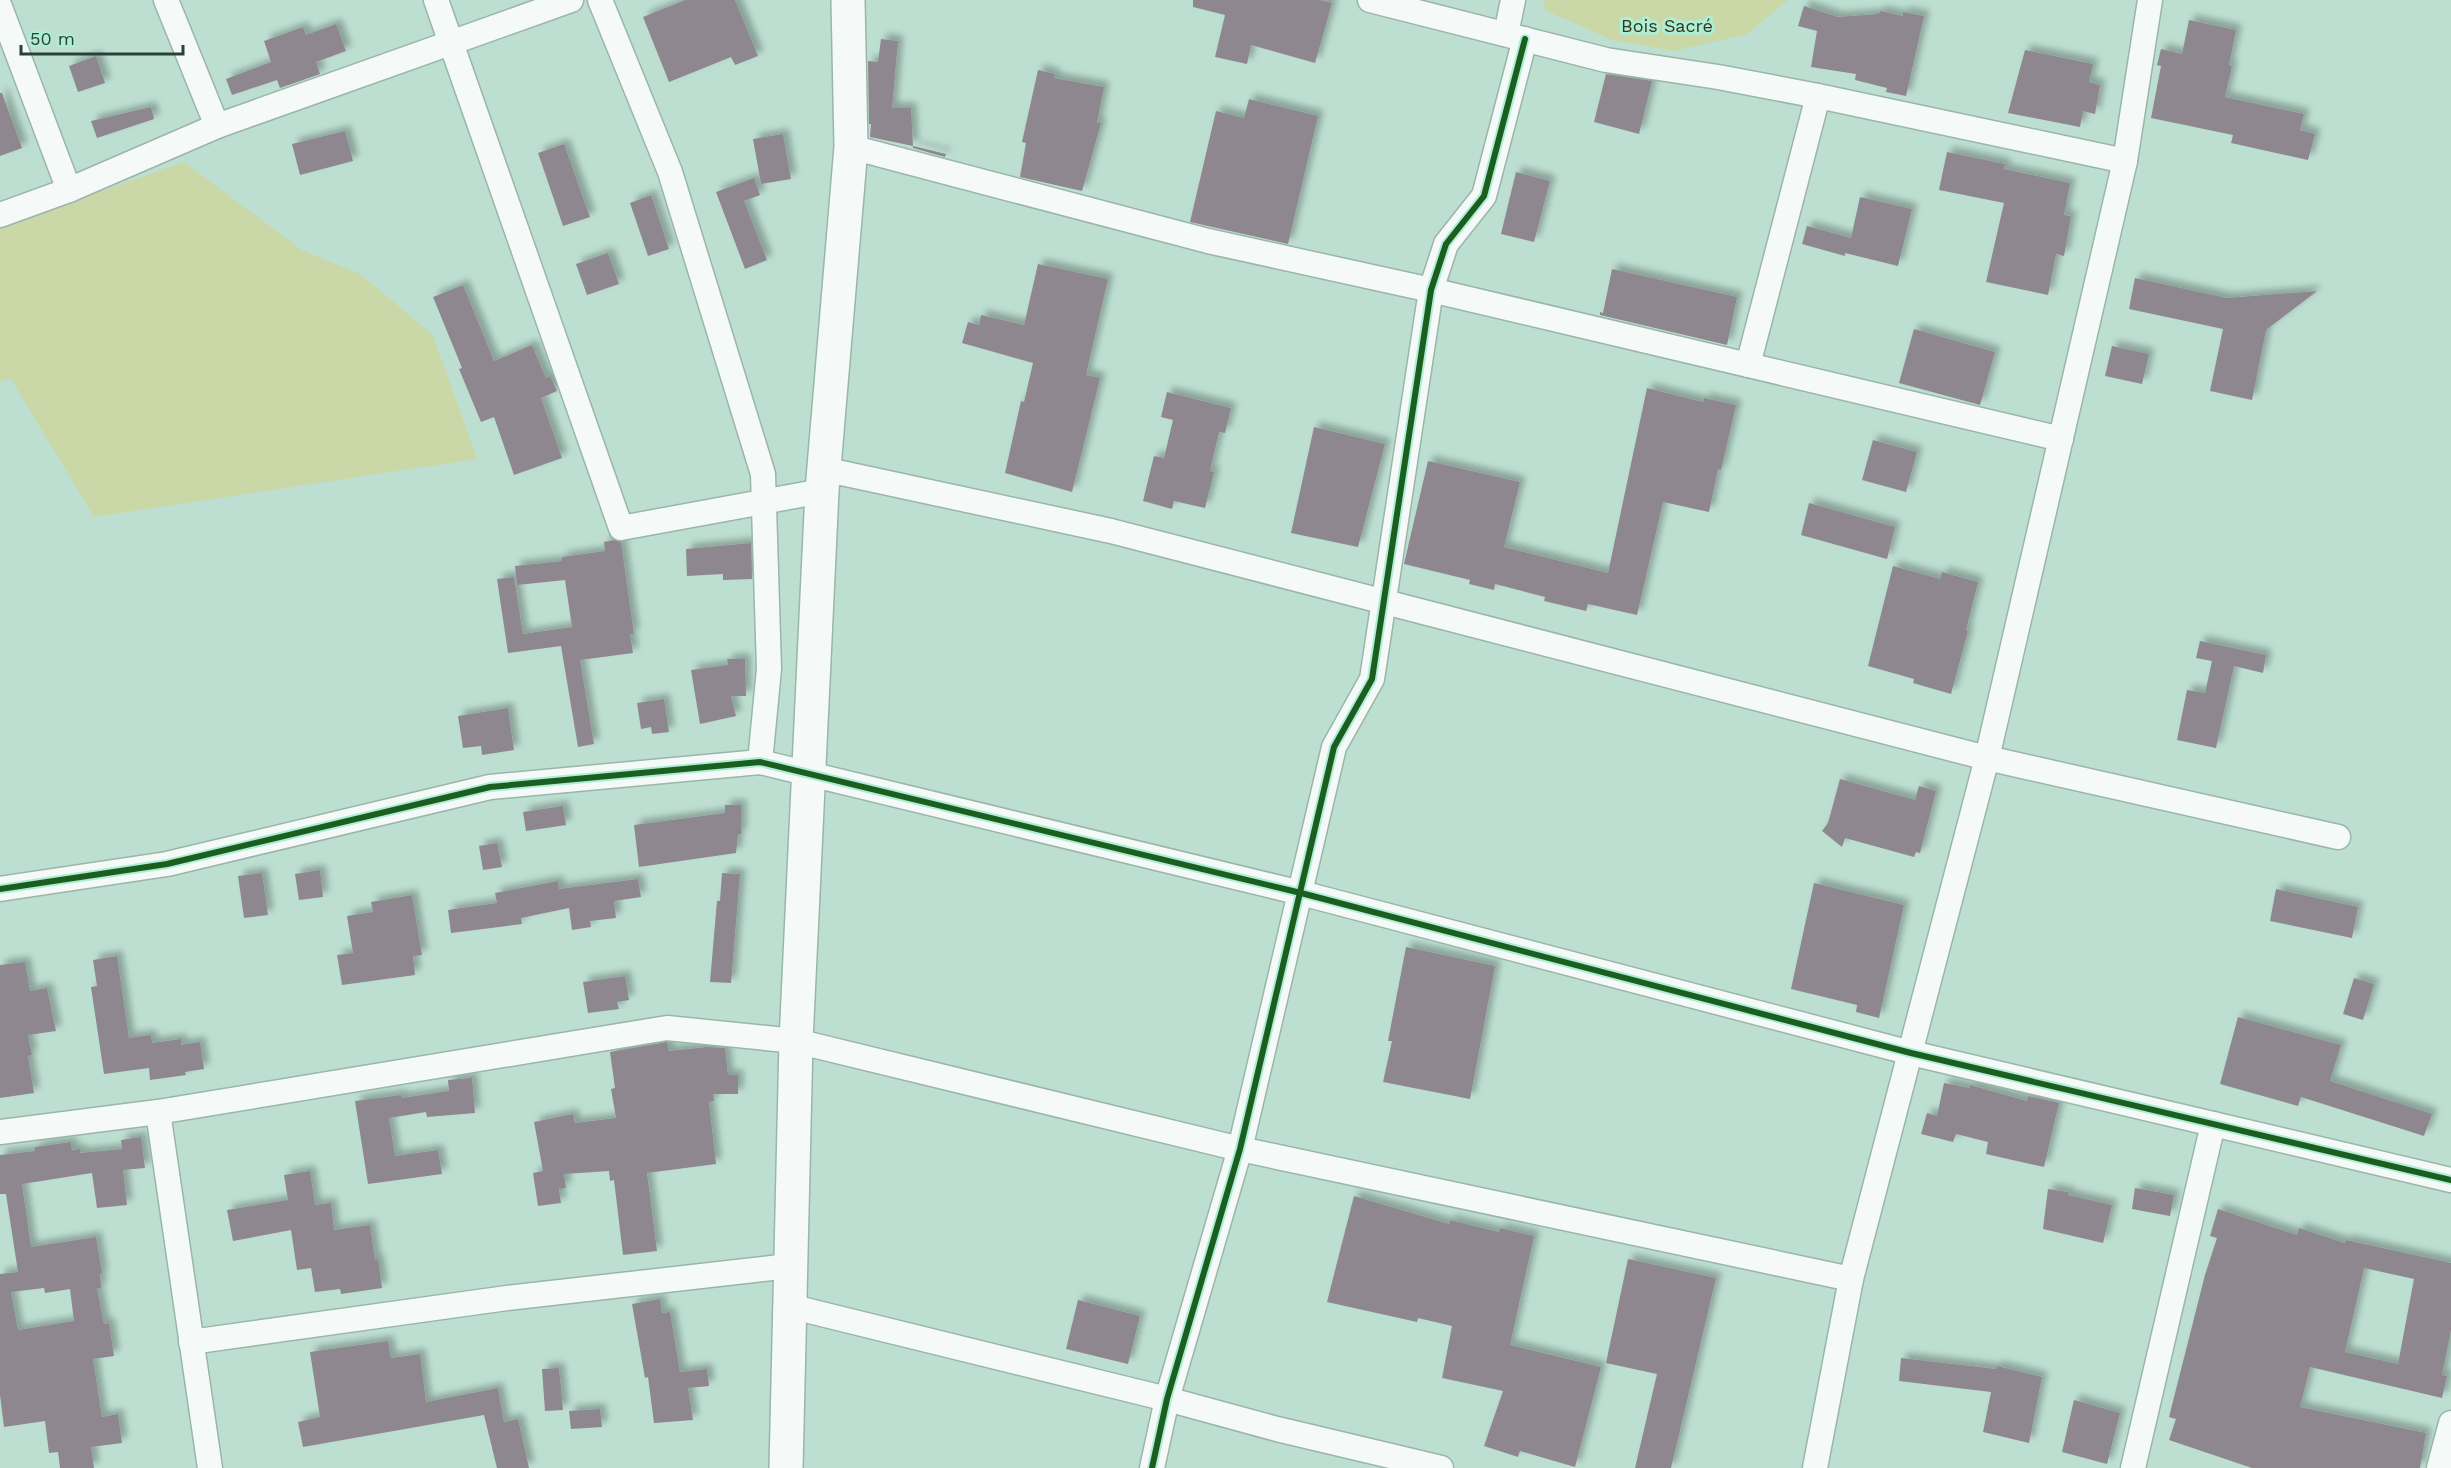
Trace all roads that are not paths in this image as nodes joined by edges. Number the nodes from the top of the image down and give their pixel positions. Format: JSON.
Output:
{"nodes":[{"id":1,"x":166,"y":0,"type":"edge"},
{"id":2,"x":436,"y":0,"type":"edge"},
{"id":3,"x":571,"y":0,"type":"edge"},
{"id":4,"x":600,"y":0,"type":"edge"},
{"id":5,"x":848,"y":0,"type":"edge"},
{"id":6,"x":1370,"y":0,"type":"edge"},
{"id":7,"x":1513,"y":0,"type":"edge"},
{"id":8,"x":2151,"y":0,"type":"edge"},
{"id":9,"x":0,"y":7,"type":"edge"},
{"id":10,"x":1515,"y":37,"type":"junction"},
{"id":11,"x":452,"y":41,"type":"junction"},
{"id":12,"x":1818,"y":96,"type":"junction"},
{"id":13,"x":217,"y":126,"type":"junction"},
{"id":14,"x":851,"y":147,"type":"junction"},
{"id":15,"x":2125,"y":161,"type":"junction"},
{"id":16,"x":69,"y":190,"type":"junction"},
{"id":17,"x":0,"y":215,"type":"edge"},
{"id":18,"x":1431,"y":290,"type":"junction"},
{"id":19,"x":1748,"y":365,"type":"junction"},
{"id":20,"x":2061,"y":439,"type":"junction"},
{"id":21,"x":823,"y":480,"type":"junction"},
{"id":22,"x":764,"y":501,"type":"junction"},
{"id":23,"x":1383,"y":600,"type":"junction"},
{"id":24,"x":1987,"y":758,"type":"junction"},
{"id":25,"x":760,"y":762,"type":"junction"},
{"id":26,"x":810,"y":775,"type":"junction"},
{"id":27,"x":2338,"y":837,"type":"dead end"},
{"id":28,"x":0,"y":889,"type":"edge"},
{"id":29,"x":1300,"y":893,"type":"junction"},
{"id":30,"x":796,"y":1041,"type":"junction"},
{"id":31,"x":1911,"y":1053,"type":"junction"},
{"id":32,"x":158,"y":1112,"type":"junction"},
{"id":33,"x":2213,"y":1124,"type":"junction"},
{"id":34,"x":0,"y":1132,"type":"edge"},
{"id":35,"x":1240,"y":1149,"type":"junction"},
{"id":36,"x":2451,"y":1180,"type":"edge"},
{"id":37,"x":789,"y":1266,"type":"junction"},
{"id":38,"x":1851,"y":1279,"type":"junction"},
{"id":39,"x":789,"y":1306,"type":"junction"},
{"id":40,"x":190,"y":1342,"type":"junction"},
{"id":41,"x":1167,"y":1399,"type":"junction"},
{"id":42,"x":2451,"y":1423,"type":"edge"},
{"id":43,"x":210,"y":1468,"type":"edge"},
{"id":44,"x":786,"y":1468,"type":"edge"},
{"id":45,"x":1152,"y":1468,"type":"edge"},
{"id":46,"x":1441,"y":1468,"type":"edge"},
{"id":47,"x":1815,"y":1468,"type":"edge"},
{"id":48,"x":2133,"y":1468,"type":"edge"},
{"id":49,"x":2439,"y":1468,"type":"edge"}],
"edges":[{"from":1,"to":13,"type":"street"},
{"from":2,"to":11,"type":"street"},
{"from":3,"to":11,"type":"street"},
{"from":4,"to":22,"type":"street"},
{"from":5,"to":14,"type":"main road"},
{"from":6,"to":10,"type":"street"},
{"from":7,"to":10,"type":"street"},
{"from":8,"to":15,"type":"street"},
{"from":9,"to":16,"type":"street"},
{"from":10,"to":12,"type":"street"},
{"from":10,"to":18,"type":"street"},
{"from":11,"to":13,"type":"street"},
{"from":11,"to":22,"type":"street"},
{"from":12,"to":15,"type":"street"},
{"from":12,"to":19,"type":"street"},
{"from":13,"to":16,"type":"street"},
{"from":14,"to":18,"type":"street"},
{"from":14,"to":21,"type":"main road"},
{"from":15,"to":20,"type":"street"},
{"from":16,"to":17,"type":"street"},
{"from":18,"to":19,"type":"street"},
{"from":18,"to":23,"type":"street"},
{"from":19,"to":20,"type":"street"},
{"from":20,"to":24,"type":"street"},
{"from":21,"to":22,"type":"street"},
{"from":21,"to":23,"type":"street"},
{"from":21,"to":26,"type":"main road"},
{"from":22,"to":25,"type":"street"},
{"from":23,"to":24,"type":"street"},
{"from":23,"to":29,"type":"street"},
{"from":24,"to":27,"type":"street"},
{"from":24,"to":31,"type":"street"},
{"from":25,"to":26,"type":"street"},
{"from":25,"to":28,"type":"street"},
{"from":26,"to":29,"type":"street"},
{"from":26,"to":30,"type":"main road"},
{"from":29,"to":31,"type":"street"},
{"from":29,"to":35,"type":"street"},
{"from":30,"to":32,"type":"street"},
{"from":30,"to":35,"type":"street"},
{"from":30,"to":37,"type":"main road"},
{"from":31,"to":33,"type":"street"},
{"from":31,"to":38,"type":"street"},
{"from":32,"to":34,"type":"street"},
{"from":32,"to":40,"type":"street"},
{"from":33,"to":36,"type":"street"},
{"from":33,"to":48,"type":"street"},
{"from":35,"to":38,"type":"street"},
{"from":35,"to":41,"type":"street"},
{"from":37,"to":39,"type":"main road"},
{"from":37,"to":40,"type":"street"},
{"from":38,"to":47,"type":"street"},
{"from":39,"to":41,"type":"street"},
{"from":39,"to":44,"type":"main road"},
{"from":40,"to":43,"type":"street"},
{"from":41,"to":45,"type":"street"},
{"from":41,"to":46,"type":"street"},
{"from":42,"to":49,"type":"street"}]}
